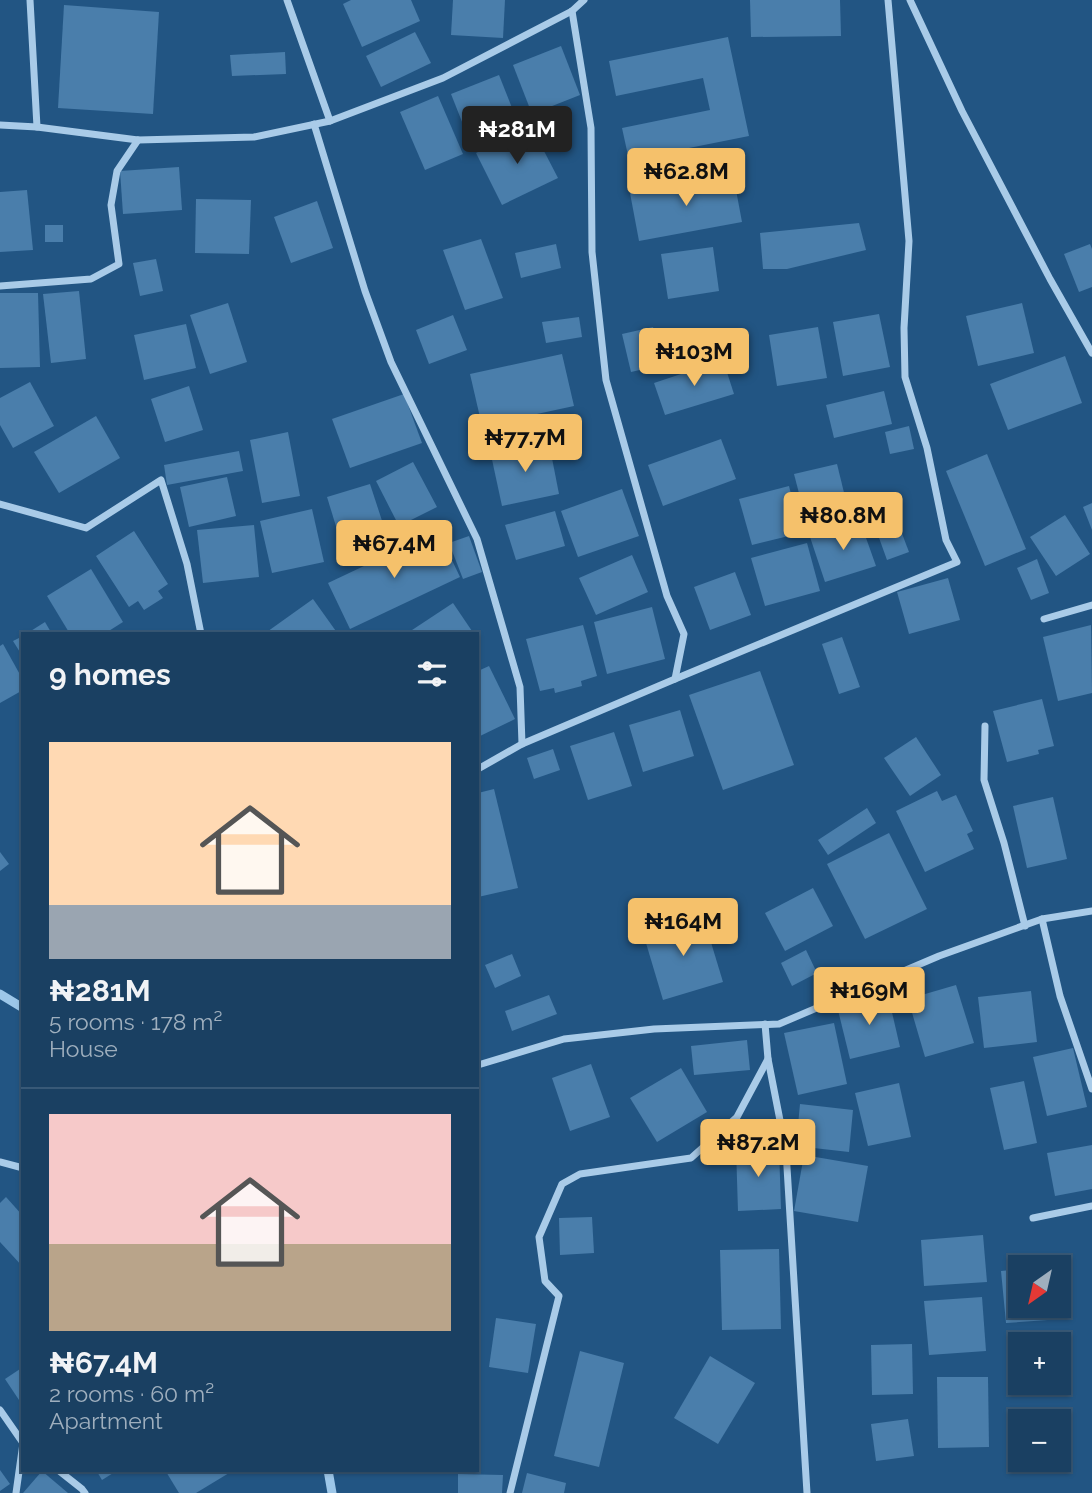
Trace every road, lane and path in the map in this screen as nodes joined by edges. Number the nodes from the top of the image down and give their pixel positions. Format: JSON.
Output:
{"nodes":[{"id":1,"x":30,"y":0,"type":"edge"},
{"id":2,"x":287,"y":0,"type":"edge"},
{"id":3,"x":584,"y":0,"type":"edge"},
{"id":4,"x":888,"y":0,"type":"edge"},
{"id":5,"x":910,"y":0,"type":"edge"},
{"id":6,"x":572,"y":11,"type":"junction"},
{"id":7,"x":330,"y":121,"type":"junction"},
{"id":8,"x":314,"y":124,"type":"junction"},
{"id":9,"x":0,"y":125,"type":"edge"},
{"id":10,"x":37,"y":127,"type":"junction"},
{"id":11,"x":138,"y":140,"type":"junction"},
{"id":12,"x":0,"y":286,"type":"edge"},
{"id":13,"x":1092,"y":353,"type":"edge"},
{"id":14,"x":0,"y":503,"type":"edge"},
{"id":15,"x":1092,"y":605,"type":"edge"},
{"id":16,"x":1044,"y":619,"type":"dead end"},
{"id":17,"x":201,"y":632,"type":"edge"},
{"id":18,"x":675,"y":679,"type":"junction"},
{"id":19,"x":985,"y":726,"type":"dead end"},
{"id":20,"x":522,"y":744,"type":"junction"},
{"id":21,"x":479,"y":768,"type":"edge"},
{"id":22,"x":1092,"y":911,"type":"edge"},
{"id":23,"x":1042,"y":919,"type":"junction"},
{"id":24,"x":1025,"y":926,"type":"junction"},
{"id":25,"x":765,"y":1024,"type":"junction"},
{"id":26,"x":768,"y":1059,"type":"junction"},
{"id":27,"x":479,"y":1065,"type":"edge"},
{"id":28,"x":1092,"y":1089,"type":"edge"},
{"id":29,"x":0,"y":1162,"type":"edge"},
{"id":30,"x":21,"y":1167,"type":"edge"},
{"id":31,"x":1092,"y":1206,"type":"edge"},
{"id":32,"x":1033,"y":1219,"type":"dead end"},
{"id":33,"x":0,"y":1410,"type":"edge"},
{"id":34,"x":21,"y":1440,"type":"edge"},
{"id":35,"x":21,"y":1457,"type":"edge"},
{"id":36,"x":61,"y":1472,"type":"edge"},
{"id":37,"x":16,"y":1493,"type":"edge"},
{"id":38,"x":85,"y":1493,"type":"edge"},
{"id":39,"x":510,"y":1493,"type":"edge"},
{"id":40,"x":807,"y":1493,"type":"edge"}],
"edges":[{"from":1,"to":10,"type":"street"},
{"from":2,"to":7,"type":"street"},
{"from":3,"to":6,"type":"street"},
{"from":4,"to":18,"type":"street"},
{"from":5,"to":13,"type":"street"},
{"from":6,"to":7,"type":"street"},
{"from":6,"to":18,"type":"street"},
{"from":7,"to":8,"type":"street"},
{"from":8,"to":11,"type":"street"},
{"from":8,"to":20,"type":"street"},
{"from":9,"to":10,"type":"street"},
{"from":10,"to":11,"type":"street"},
{"from":11,"to":12,"type":"street"},
{"from":14,"to":17,"type":"street"},
{"from":15,"to":16,"type":"street"},
{"from":18,"to":20,"type":"street"},
{"from":19,"to":24,"type":"street"},
{"from":20,"to":21,"type":"street"},
{"from":22,"to":23,"type":"street"},
{"from":23,"to":24,"type":"street"},
{"from":23,"to":28,"type":"street"},
{"from":24,"to":25,"type":"street"},
{"from":25,"to":26,"type":"street"},
{"from":25,"to":27,"type":"street"},
{"from":26,"to":39,"type":"street"},
{"from":26,"to":40,"type":"street"},
{"from":29,"to":30,"type":"street"},
{"from":31,"to":32,"type":"street"},
{"from":33,"to":34,"type":"street"},
{"from":35,"to":37,"type":"street"},
{"from":36,"to":38,"type":"street"}]}
